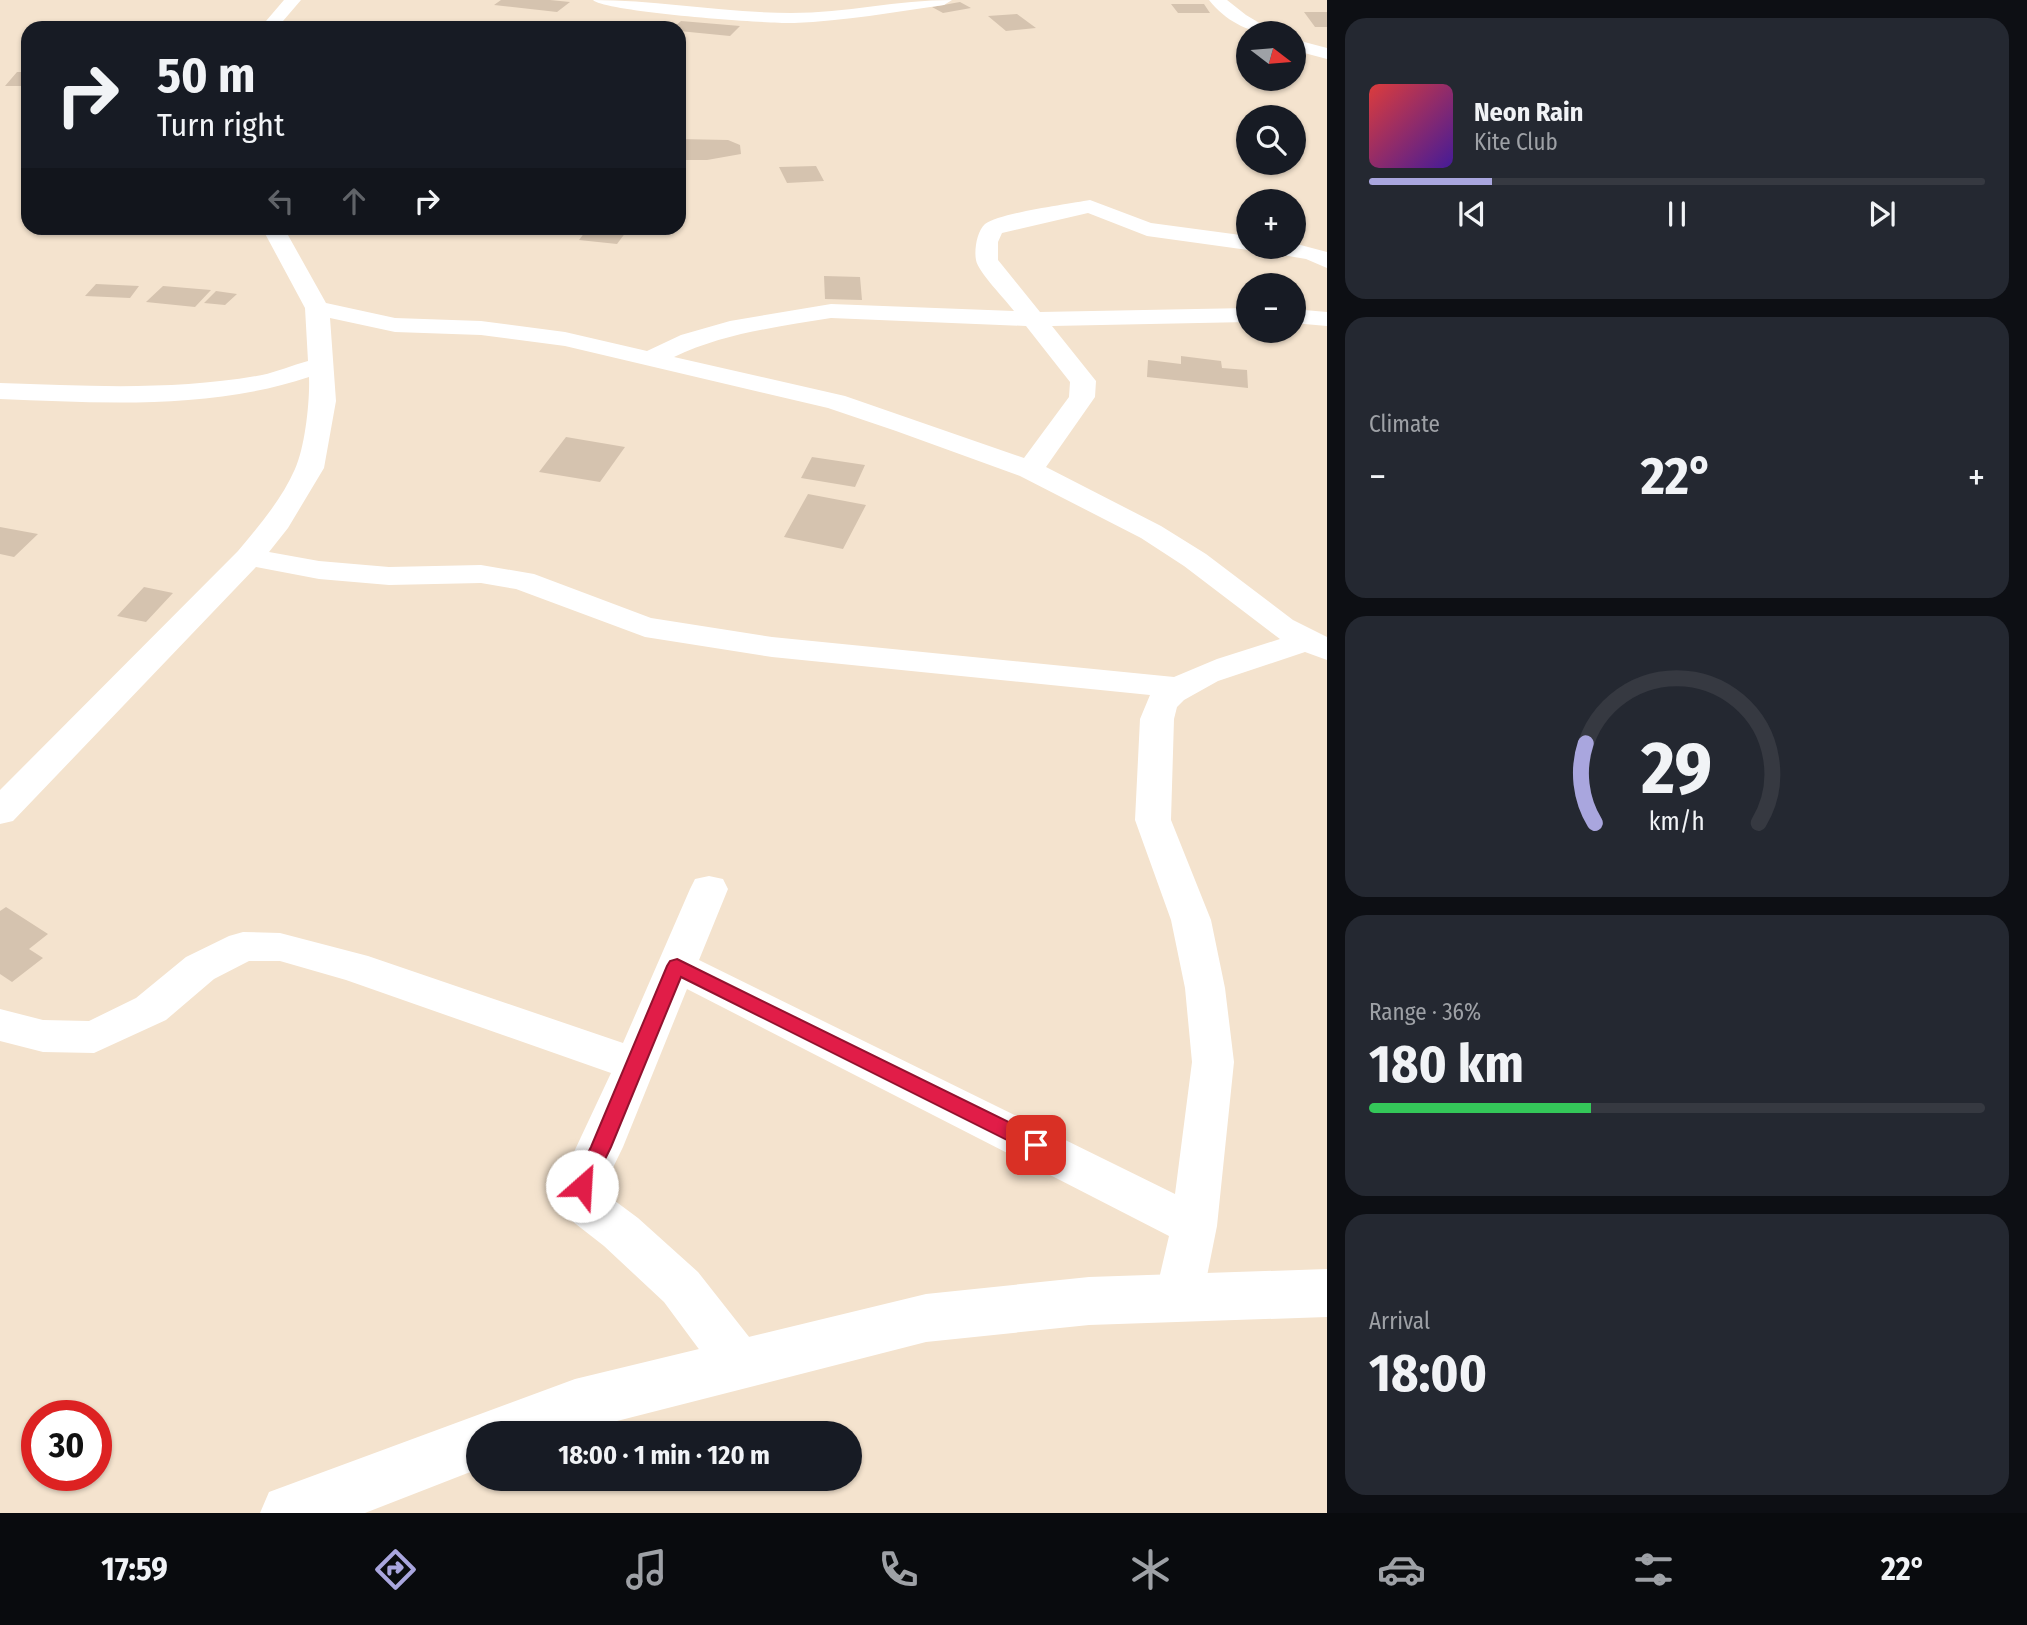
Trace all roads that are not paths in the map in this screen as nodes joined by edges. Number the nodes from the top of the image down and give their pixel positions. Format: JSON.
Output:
{"nodes":[{"id":1,"x":293,"y":0,"type":"edge"},
{"id":2,"x":601,"y":0,"type":"edge"},
{"id":3,"x":944,"y":0,"type":"edge"},
{"id":4,"x":1217,"y":0,"type":"edge"},
{"id":5,"x":874,"y":5,"type":"edge"},
{"id":6,"x":274,"y":21,"type":"edge"},
{"id":7,"x":1244,"y":21,"type":"edge"},
{"id":8,"x":1306,"y":48,"type":"edge"},
{"id":9,"x":1327,"y":54,"type":"edge"},
{"id":10,"x":277,"y":235,"type":"edge"},
{"id":11,"x":1236,"y":241,"type":"edge"},
{"id":12,"x":1306,"y":252,"type":"edge"},
{"id":13,"x":1327,"y":261,"type":"edge"},
{"id":14,"x":317,"y":308,"type":"junction"},
{"id":15,"x":1236,"y":315,"type":"edge"},
{"id":16,"x":1306,"y":317,"type":"edge"},
{"id":17,"x":1035,"y":318,"type":"junction"},
{"id":18,"x":1327,"y":319,"type":"edge"},
{"id":19,"x":395,"y":325,"type":"junction"},
{"id":20,"x":320,"y":357,"type":"junction"},
{"id":21,"x":652,"y":358,"type":"junction"},
{"id":22,"x":0,"y":391,"type":"edge"},
{"id":23,"x":1030,"y":470,"type":"junction"},
{"id":24,"x":249,"y":557,"type":"junction"},
{"id":25,"x":1317,"y":645,"type":"edge"},
{"id":26,"x":1179,"y":688,"type":"junction"},
{"id":27,"x":0,"y":812,"type":"edge"},
{"id":28,"x":709,"y":889,"type":"dead end"},
{"id":29,"x":677,"y":966,"type":"junction"},
{"id":30,"x":0,"y":1025,"type":"edge"},
{"id":31,"x":635,"y":1064,"type":"junction"},
{"id":32,"x":1194,"y":1226,"type":"junction"},
{"id":33,"x":1327,"y":1293,"type":"edge"},
{"id":34,"x":1179,"y":1296,"type":"junction"},
{"id":35,"x":738,"y":1363,"type":"junction"},
{"id":36,"x":532,"y":1421,"type":"edge"},
{"id":37,"x":466,"y":1447,"type":"edge"},
{"id":38,"x":290,"y":1513,"type":"edge"}],
"edges":[{"from":1,"to":6,"type":"street"},
{"from":2,"to":5,"type":"street"},
{"from":3,"to":5,"type":"street"},
{"from":4,"to":7,"type":"street"},
{"from":8,"to":9,"type":"street"},
{"from":10,"to":14,"type":"street"},
{"from":11,"to":17,"type":"street"},
{"from":12,"to":13,"type":"street"},
{"from":14,"to":19,"type":"street"},
{"from":14,"to":20,"type":"street"},
{"from":15,"to":17,"type":"street"},
{"from":16,"to":18,"type":"street"},
{"from":17,"to":21,"type":"street"},
{"from":17,"to":23,"type":"street"},
{"from":19,"to":20,"type":"street"},
{"from":19,"to":21,"type":"street"},
{"from":20,"to":22,"type":"street"},
{"from":20,"to":24,"type":"street"},
{"from":21,"to":23,"type":"street"},
{"from":23,"to":25,"type":"street"},
{"from":24,"to":26,"type":"street"},
{"from":24,"to":27,"type":"street"},
{"from":25,"to":26,"type":"street"},
{"from":26,"to":32,"type":"street"},
{"from":28,"to":29,"type":"street"},
{"from":29,"to":31,"type":"street"},
{"from":29,"to":32,"type":"street"},
{"from":30,"to":31,"type":"street"},
{"from":31,"to":35,"type":"street"},
{"from":32,"to":34,"type":"street"},
{"from":33,"to":34,"type":"street"},
{"from":34,"to":35,"type":"street"},
{"from":35,"to":36,"type":"street"},
{"from":37,"to":38,"type":"street"}]}
